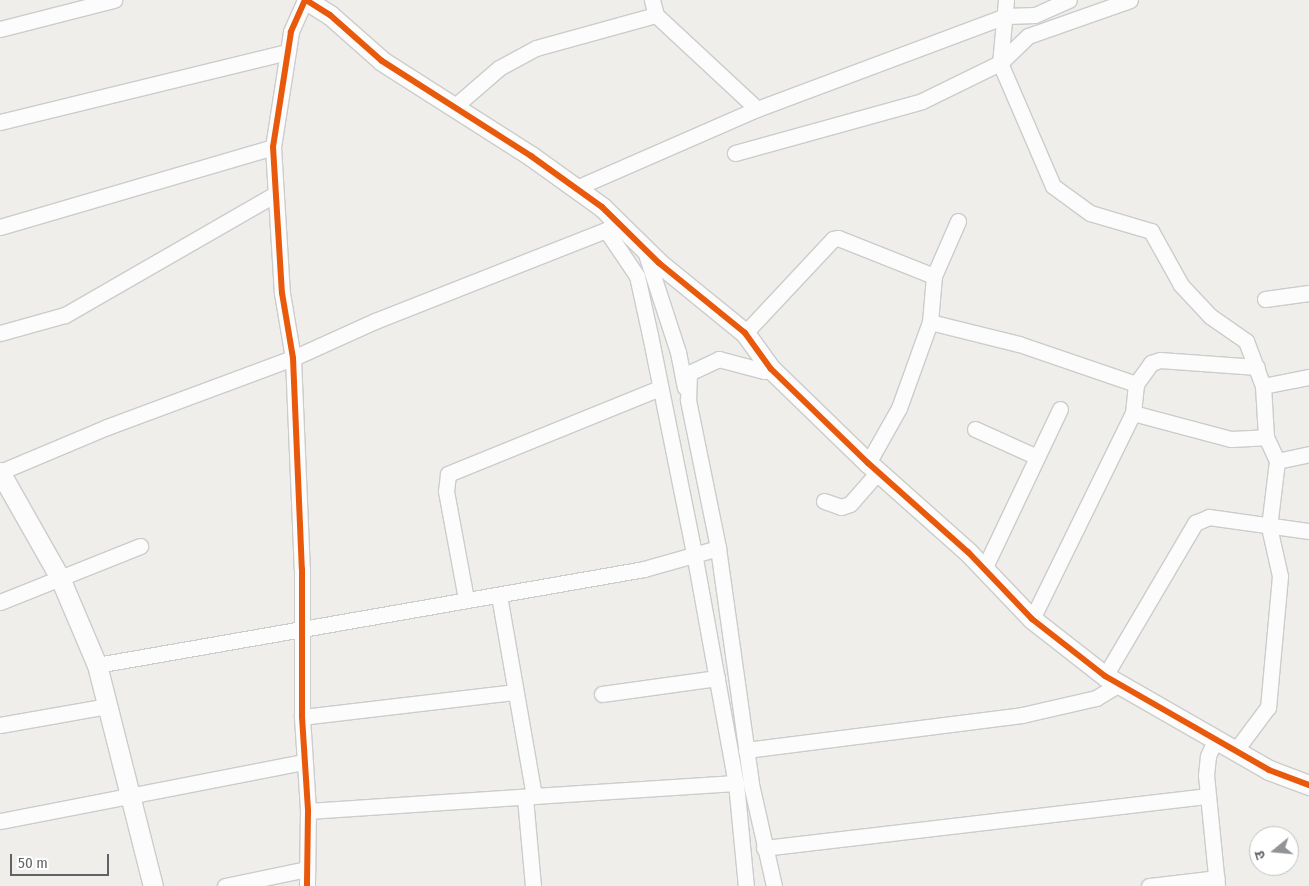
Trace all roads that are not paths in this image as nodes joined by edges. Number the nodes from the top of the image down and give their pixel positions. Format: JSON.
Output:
{"nodes":[{"id":1,"x":114,"y":0,"type":"edge"},
{"id":2,"x":305,"y":0,"type":"edge"},
{"id":3,"x":652,"y":0,"type":"edge"},
{"id":4,"x":1006,"y":0,"type":"edge"},
{"id":5,"x":1069,"y":0,"type":"edge"},
{"id":6,"x":1130,"y":0,"type":"edge"},
{"id":7,"x":656,"y":15,"type":"junction"},
{"id":8,"x":1006,"y":16,"type":"junction"},
{"id":9,"x":0,"y":29,"type":"edge"},
{"id":10,"x":288,"y":52,"type":"junction"},
{"id":11,"x":1000,"y":62,"type":"junction"},
{"id":12,"x":454,"y":107,"type":"junction"},
{"id":13,"x":757,"y":109,"type":"junction"},
{"id":14,"x":0,"y":122,"type":"edge"},
{"id":15,"x":273,"y":147,"type":"junction"},
{"id":16,"x":735,"y":153,"type":"dead end"},
{"id":17,"x":576,"y":188,"type":"junction"},
{"id":18,"x":274,"y":195,"type":"junction"},
{"id":19,"x":958,"y":221,"type":"dead end"},
{"id":20,"x":0,"y":227,"type":"edge"},
{"id":21,"x":613,"y":227,"type":"junction"},
{"id":22,"x":644,"y":248,"type":"junction"},
{"id":23,"x":934,"y":276,"type":"junction"},
{"id":24,"x":1309,"y":293,"type":"edge"},
{"id":25,"x":1265,"y":299,"type":"dead end"},
{"id":26,"x":930,"y":322,"type":"junction"},
{"id":27,"x":0,"y":333,"type":"edge"},
{"id":28,"x":745,"y":333,"type":"junction"},
{"id":29,"x":293,"y":358,"type":"junction"},
{"id":30,"x":1257,"y":367,"type":"junction"},
{"id":31,"x":771,"y":369,"type":"junction"},
{"id":32,"x":1309,"y":377,"type":"edge"},
{"id":33,"x":1136,"y":384,"type":"junction"},
{"id":34,"x":1264,"y":386,"type":"junction"},
{"id":35,"x":660,"y":388,"type":"junction"},
{"id":36,"x":688,"y":400,"type":"junction"},
{"id":37,"x":1060,"y":409,"type":"dead end"},
{"id":38,"x":1133,"y":413,"type":"junction"},
{"id":39,"x":975,"y":429,"type":"dead end"},
{"id":40,"x":1266,"y":437,"type":"junction"},
{"id":41,"x":1309,"y":454,"type":"edge"},
{"id":42,"x":1037,"y":457,"type":"junction"},
{"id":43,"x":1277,"y":461,"type":"junction"},
{"id":44,"x":873,"y":468,"type":"junction"},
{"id":45,"x":0,"y":472,"type":"edge"},
{"id":46,"x":824,"y":501,"type":"dead end"},
{"id":47,"x":1269,"y":527,"type":"junction"},
{"id":48,"x":1309,"y":531,"type":"edge"},
{"id":49,"x":140,"y":546,"type":"dead end"},
{"id":50,"x":718,"y":548,"type":"junction"},
{"id":51,"x":694,"y":553,"type":"junction"},
{"id":52,"x":984,"y":569,"type":"junction"},
{"id":53,"x":60,"y":578,"type":"junction"},
{"id":54,"x":499,"y":595,"type":"junction"},
{"id":55,"x":466,"y":599,"type":"junction"},
{"id":56,"x":0,"y":602,"type":"edge"},
{"id":57,"x":1032,"y":619,"type":"junction"},
{"id":58,"x":303,"y":630,"type":"junction"},
{"id":59,"x":96,"y":665,"type":"junction"},
{"id":60,"x":717,"y":678,"type":"junction"},
{"id":61,"x":1112,"y":680,"type":"junction"},
{"id":62,"x":515,"y":692,"type":"junction"},
{"id":63,"x":602,"y":694,"type":"dead end"},
{"id":64,"x":108,"y":706,"type":"junction"},
{"id":65,"x":302,"y":717,"type":"junction"},
{"id":66,"x":0,"y":725,"type":"edge"},
{"id":67,"x":1216,"y":738,"type":"junction"},
{"id":68,"x":746,"y":750,"type":"junction"},
{"id":69,"x":1236,"y":750,"type":"junction"},
{"id":70,"x":304,"y":762,"type":"junction"},
{"id":71,"x":736,"y":783,"type":"junction"},
{"id":72,"x":1309,"y":785,"type":"edge"},
{"id":73,"x":1208,"y":796,"type":"junction"},
{"id":74,"x":130,"y":797,"type":"junction"},
{"id":75,"x":530,"y":797,"type":"junction"},
{"id":76,"x":308,"y":811,"type":"junction"},
{"id":77,"x":0,"y":821,"type":"edge"},
{"id":78,"x":764,"y":848,"type":"junction"},
{"id":79,"x":307,"y":869,"type":"junction"},
{"id":80,"x":1217,"y":882,"type":"edge"},
{"id":81,"x":153,"y":886,"type":"edge"},
{"id":82,"x":226,"y":886,"type":"edge"},
{"id":83,"x":307,"y":886,"type":"edge"},
{"id":84,"x":533,"y":886,"type":"edge"},
{"id":85,"x":746,"y":886,"type":"edge"},
{"id":86,"x":774,"y":886,"type":"edge"},
{"id":87,"x":1149,"y":886,"type":"edge"}],
"edges":[{"from":1,"to":9,"type":"street"},
{"from":2,"to":10,"type":"street"},
{"from":2,"to":12,"type":"street"},
{"from":3,"to":7,"type":"street"},
{"from":4,"to":8,"type":"street"},
{"from":5,"to":8,"type":"street"},
{"from":6,"to":11,"type":"street"},
{"from":7,"to":12,"type":"street"},
{"from":7,"to":13,"type":"street"},
{"from":8,"to":11,"type":"street"},
{"from":8,"to":13,"type":"street"},
{"from":10,"to":14,"type":"street"},
{"from":10,"to":15,"type":"street"},
{"from":11,"to":16,"type":"street"},
{"from":11,"to":30,"type":"street"},
{"from":12,"to":17,"type":"street"},
{"from":13,"to":17,"type":"street"},
{"from":15,"to":18,"type":"street"},
{"from":15,"to":20,"type":"street"},
{"from":17,"to":21,"type":"street"},
{"from":18,"to":27,"type":"street"},
{"from":18,"to":29,"type":"street"},
{"from":19,"to":23,"type":"street"},
{"from":21,"to":22,"type":"street"},
{"from":21,"to":29,"type":"street"},
{"from":21,"to":35,"type":"street"},
{"from":22,"to":28,"type":"street"},
{"from":22,"to":36,"type":"street"},
{"from":23,"to":26,"type":"street"},
{"from":23,"to":28,"type":"street"},
{"from":24,"to":25,"type":"street"},
{"from":26,"to":33,"type":"street"},
{"from":26,"to":44,"type":"street"},
{"from":28,"to":31,"type":"street"},
{"from":29,"to":45,"type":"street"},
{"from":29,"to":58,"type":"street"},
{"from":30,"to":33,"type":"street"},
{"from":30,"to":34,"type":"street"},
{"from":31,"to":36,"type":"street"},
{"from":31,"to":44,"type":"street"},
{"from":32,"to":34,"type":"street"},
{"from":33,"to":38,"type":"street"},
{"from":34,"to":40,"type":"street"},
{"from":35,"to":51,"type":"street"},
{"from":35,"to":55,"type":"street"},
{"from":36,"to":50,"type":"street"},
{"from":37,"to":42,"type":"street"},
{"from":38,"to":40,"type":"street"},
{"from":38,"to":57,"type":"street"},
{"from":39,"to":42,"type":"street"},
{"from":40,"to":43,"type":"street"},
{"from":41,"to":43,"type":"street"},
{"from":42,"to":52,"type":"street"},
{"from":43,"to":47,"type":"street"},
{"from":44,"to":46,"type":"street"},
{"from":44,"to":52,"type":"street"},
{"from":45,"to":53,"type":"street"},
{"from":47,"to":48,"type":"street"},
{"from":47,"to":61,"type":"street"},
{"from":47,"to":69,"type":"street"},
{"from":49,"to":53,"type":"street"},
{"from":50,"to":51,"type":"street"},
{"from":50,"to":68,"type":"street"},
{"from":51,"to":54,"type":"street"},
{"from":51,"to":60,"type":"street"},
{"from":52,"to":57,"type":"street"},
{"from":53,"to":56,"type":"street"},
{"from":53,"to":59,"type":"street"},
{"from":54,"to":55,"type":"street"},
{"from":54,"to":62,"type":"street"},
{"from":55,"to":58,"type":"street"},
{"from":57,"to":61,"type":"street"},
{"from":58,"to":59,"type":"street"},
{"from":58,"to":65,"type":"street"},
{"from":59,"to":64,"type":"street"},
{"from":60,"to":63,"type":"street"},
{"from":60,"to":71,"type":"street"},
{"from":61,"to":67,"type":"street"},
{"from":61,"to":68,"type":"street"},
{"from":62,"to":65,"type":"street"},
{"from":62,"to":75,"type":"street"},
{"from":64,"to":66,"type":"street"},
{"from":64,"to":74,"type":"street"},
{"from":65,"to":70,"type":"street"},
{"from":67,"to":69,"type":"street"},
{"from":67,"to":73,"type":"street"},
{"from":68,"to":78,"type":"street"},
{"from":69,"to":72,"type":"street"},
{"from":70,"to":74,"type":"street"},
{"from":70,"to":76,"type":"street"},
{"from":71,"to":75,"type":"street"},
{"from":71,"to":85,"type":"street"},
{"from":73,"to":78,"type":"street"},
{"from":73,"to":80,"type":"street"},
{"from":74,"to":77,"type":"street"},
{"from":74,"to":81,"type":"street"},
{"from":75,"to":76,"type":"street"},
{"from":75,"to":84,"type":"street"},
{"from":76,"to":79,"type":"street"},
{"from":78,"to":86,"type":"street"},
{"from":79,"to":82,"type":"street"},
{"from":79,"to":83,"type":"street"},
{"from":80,"to":87,"type":"street"}]}
